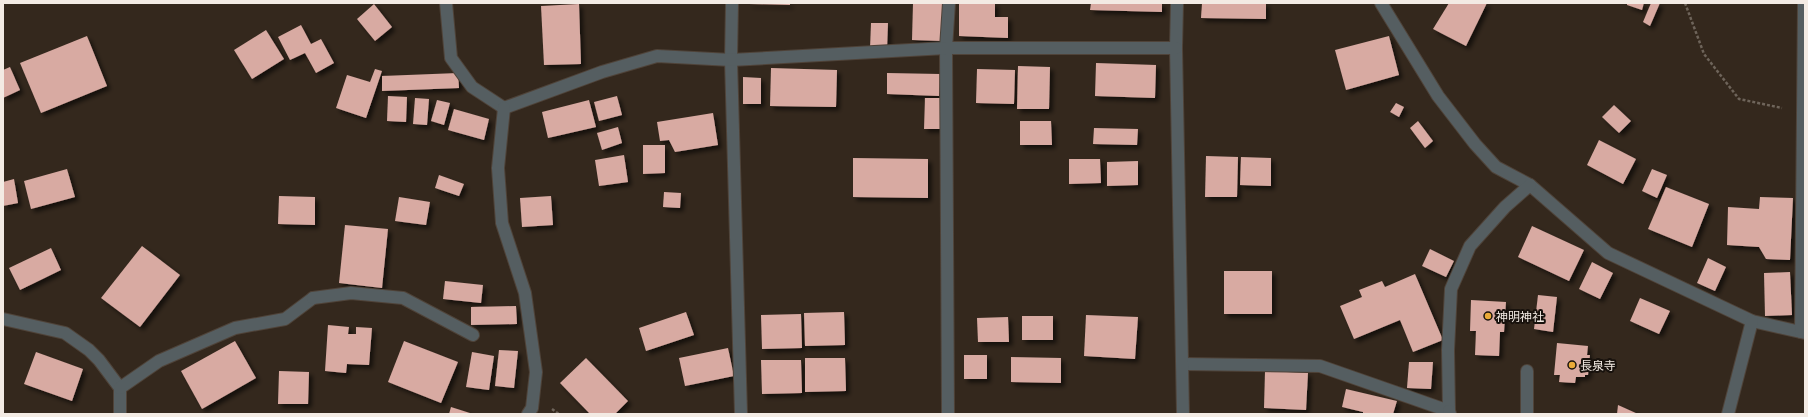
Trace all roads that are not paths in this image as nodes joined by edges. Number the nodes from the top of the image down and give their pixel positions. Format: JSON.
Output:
{"nodes":[{"id":1,"x":446,"y":3,"type":"edge"},
{"id":2,"x":732,"y":3,"type":"edge"},
{"id":3,"x":949,"y":3,"type":"edge"},
{"id":4,"x":1177,"y":3,"type":"edge"},
{"id":5,"x":1381,"y":3,"type":"edge"},
{"id":6,"x":1804,"y":3,"type":"edge"},
{"id":7,"x":946,"y":48,"type":"junction"},
{"id":8,"x":1176,"y":48,"type":"junction"},
{"id":9,"x":731,"y":60,"type":"junction"},
{"id":10,"x":504,"y":108,"type":"junction"},
{"id":11,"x":1804,"y":112,"type":"edge"},
{"id":12,"x":1530,"y":185,"type":"junction"},
{"id":13,"x":3,"y":319,"type":"edge"},
{"id":14,"x":1752,"y":321,"type":"junction"},
{"id":15,"x":1803,"y":333,"type":"edge"},
{"id":16,"x":473,"y":335,"type":"dead end"},
{"id":17,"x":1183,"y":364,"type":"junction"},
{"id":18,"x":1527,"y":371,"type":"dead end"},
{"id":19,"x":120,"y":388,"type":"junction"},
{"id":20,"x":1450,"y":412,"type":"edge"},
{"id":21,"x":120,"y":414,"type":"edge"},
{"id":22,"x":528,"y":414,"type":"edge"},
{"id":23,"x":742,"y":414,"type":"edge"},
{"id":24,"x":948,"y":414,"type":"edge"},
{"id":25,"x":1182,"y":414,"type":"edge"},
{"id":26,"x":1527,"y":414,"type":"edge"},
{"id":27,"x":1728,"y":414,"type":"edge"}],
"edges":[{"from":1,"to":10,"type":"street"},
{"from":2,"to":9,"type":"street"},
{"from":3,"to":7,"type":"street"},
{"from":4,"to":8,"type":"street"},
{"from":5,"to":12,"type":"street"},
{"from":6,"to":11,"type":"street"},
{"from":7,"to":8,"type":"street"},
{"from":7,"to":9,"type":"street"},
{"from":7,"to":24,"type":"street"},
{"from":8,"to":17,"type":"street"},
{"from":9,"to":10,"type":"street"},
{"from":9,"to":23,"type":"street"},
{"from":10,"to":22,"type":"street"},
{"from":11,"to":15,"type":"street"},
{"from":12,"to":14,"type":"street"},
{"from":12,"to":20,"type":"street"},
{"from":13,"to":19,"type":"street"},
{"from":14,"to":15,"type":"street"},
{"from":14,"to":27,"type":"street"},
{"from":16,"to":19,"type":"street"},
{"from":17,"to":20,"type":"street"},
{"from":17,"to":25,"type":"street"},
{"from":18,"to":26,"type":"street"},
{"from":19,"to":21,"type":"street"}]}
